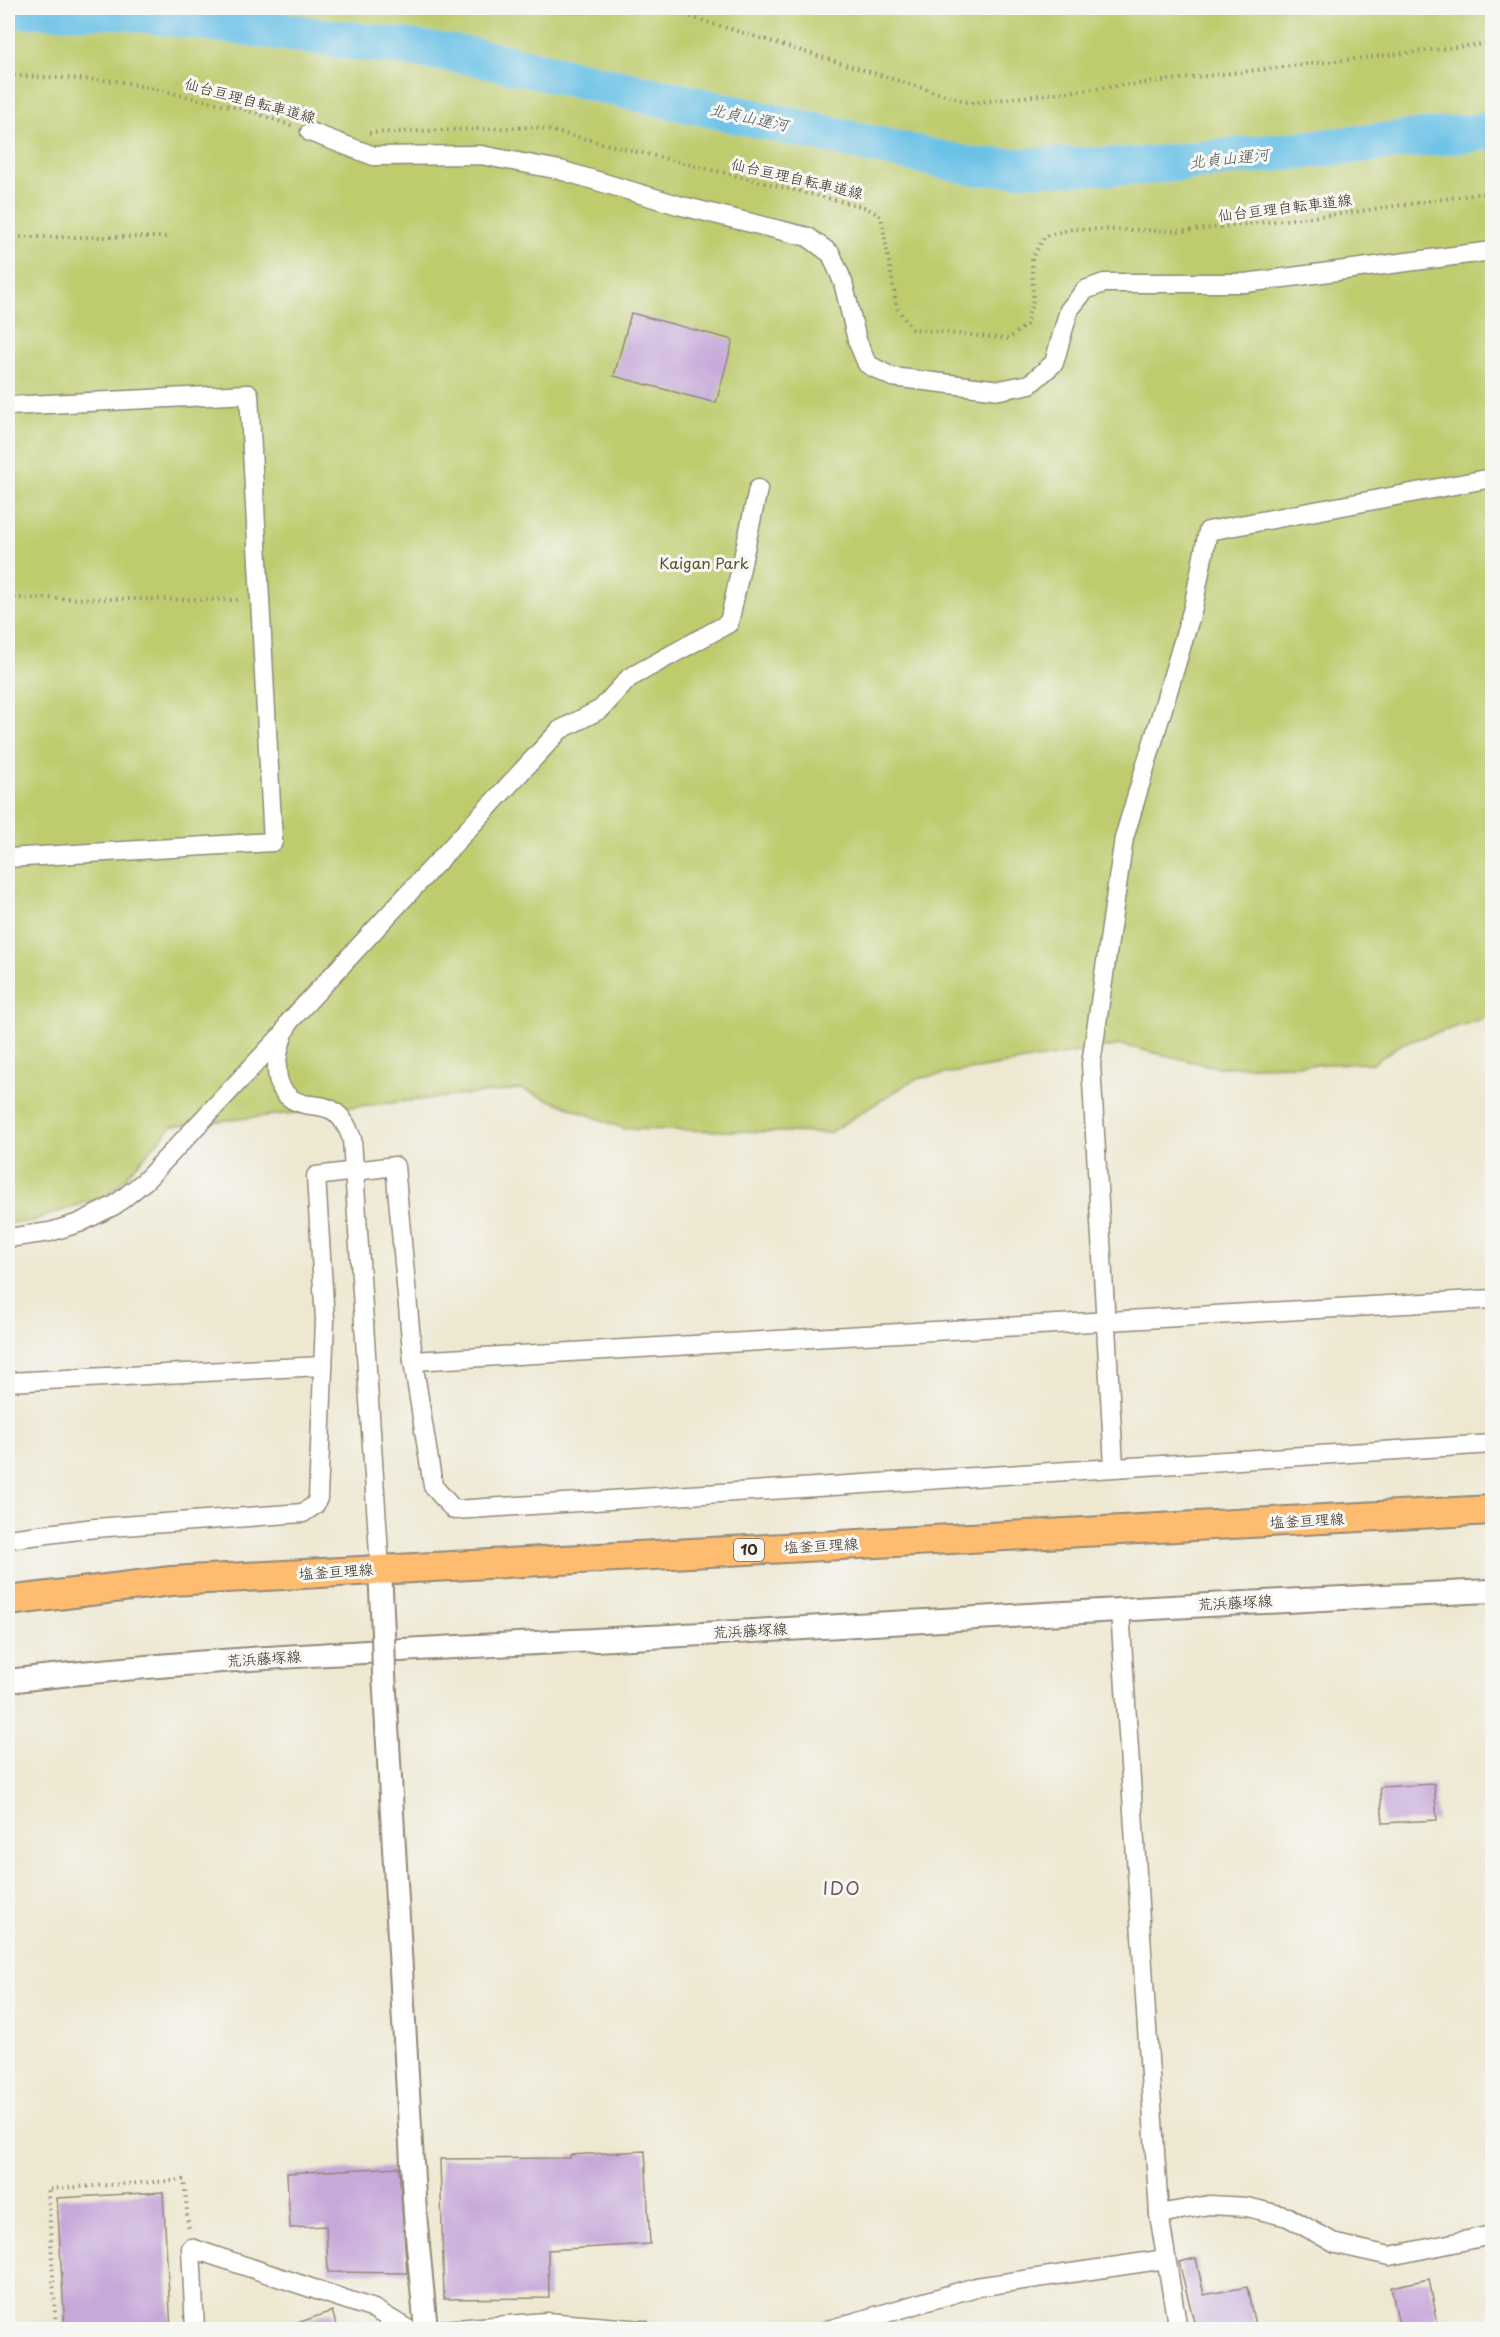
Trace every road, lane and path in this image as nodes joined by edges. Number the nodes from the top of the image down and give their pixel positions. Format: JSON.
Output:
{"nodes":[{"id":1,"x":662,"y":8,"type":"edge"},
{"id":2,"x":1492,"y":43,"type":"edge"},
{"id":3,"x":8,"y":75,"type":"edge"},
{"id":4,"x":310,"y":132,"type":"joint"},
{"id":5,"x":362,"y":133,"type":"dead end"},
{"id":6,"x":1492,"y":192,"type":"edge"},
{"id":7,"x":8,"y":237,"type":"edge"},
{"id":8,"x":169,"y":237,"type":"dead end"},
{"id":9,"x":1492,"y":251,"type":"edge"},
{"id":10,"x":8,"y":406,"type":"edge"},
{"id":11,"x":1492,"y":478,"type":"edge"},
{"id":12,"x":758,"y":489,"type":"dead end"},
{"id":13,"x":8,"y":598,"type":"edge"},
{"id":14,"x":260,"y":600,"type":"junction"},
{"id":15,"x":8,"y":858,"type":"edge"},
{"id":16,"x":283,"y":1034,"type":"junction"},
{"id":17,"x":354,"y":1171,"type":"junction"},
{"id":18,"x":8,"y":1238,"type":"edge"},
{"id":19,"x":1492,"y":1299,"type":"edge"},
{"id":20,"x":1106,"y":1321,"type":"junction"},
{"id":21,"x":413,"y":1361,"type":"junction"},
{"id":22,"x":323,"y":1366,"type":"junction"},
{"id":23,"x":8,"y":1382,"type":"edge"},
{"id":24,"x":1492,"y":1444,"type":"edge"},
{"id":25,"x":1114,"y":1466,"type":"junction"},
{"id":26,"x":1492,"y":1510,"type":"edge"},
{"id":27,"x":8,"y":1539,"type":"edge"},
{"id":28,"x":380,"y":1569,"type":"junction"},
{"id":29,"x":1492,"y":1591,"type":"edge"},
{"id":30,"x":8,"y":1601,"type":"edge"},
{"id":31,"x":1120,"y":1610,"type":"junction"},
{"id":32,"x":8,"y":1681,"type":"edge"},
{"id":33,"x":1159,"y":2214,"type":"junction"},
{"id":34,"x":1492,"y":2235,"type":"edge"},
{"id":35,"x":191,"y":2248,"type":"junction"},
{"id":36,"x":1166,"y":2259,"type":"junction"},
{"id":37,"x":56,"y":2330,"type":"edge"},
{"id":38,"x":195,"y":2330,"type":"edge"},
{"id":39,"x":409,"y":2330,"type":"edge"},
{"id":40,"x":426,"y":2330,"type":"edge"},
{"id":41,"x":442,"y":2330,"type":"edge"},
{"id":42,"x":643,"y":2330,"type":"edge"},
{"id":43,"x":828,"y":2330,"type":"edge"},
{"id":44,"x":1178,"y":2330,"type":"edge"}],
"edges":[{"from":1,"to":2,"type":"path"},
{"from":3,"to":4,"type":"path","name":"仙台亘理自転車道線"},
{"from":4,"to":9,"type":"street"},
{"from":5,"to":6,"type":"path","name":"仙台亘理自転車道線"},
{"from":7,"to":8,"type":"path"},
{"from":10,"to":14,"type":"street"},
{"from":11,"to":20,"type":"street"},
{"from":12,"to":16,"type":"street"},
{"from":13,"to":14,"type":"path"},
{"from":14,"to":15,"type":"street"},
{"from":16,"to":17,"type":"street"},
{"from":16,"to":18,"type":"street"},
{"from":17,"to":21,"type":"street"},
{"from":17,"to":22,"type":"street"},
{"from":17,"to":28,"type":"street"},
{"from":19,"to":20,"type":"street"},
{"from":20,"to":21,"type":"street"},
{"from":20,"to":25,"type":"street"},
{"from":21,"to":25,"type":"street"},
{"from":22,"to":23,"type":"street"},
{"from":22,"to":27,"type":"street"},
{"from":24,"to":25,"type":"street"},
{"from":26,"to":28,"type":"main road","name":"塩釜亘理線","number":"10"},
{"from":28,"to":30,"type":"main road","name":"塩釜亘理線","number":"10"},
{"from":28,"to":40,"type":"street","bridge":true},
{"from":29,"to":31,"type":"street","name":"荒浜藤塚線"},
{"from":31,"to":32,"type":"street","name":"荒浜藤塚線"},
{"from":31,"to":33,"type":"street"},
{"from":33,"to":34,"type":"street"},
{"from":33,"to":36,"type":"street"},
{"from":35,"to":37,"type":"path"},
{"from":35,"to":38,"type":"street"},
{"from":35,"to":39,"type":"street"},
{"from":36,"to":43,"type":"street"},
{"from":36,"to":44,"type":"street"},
{"from":41,"to":42,"type":"street"}]}
